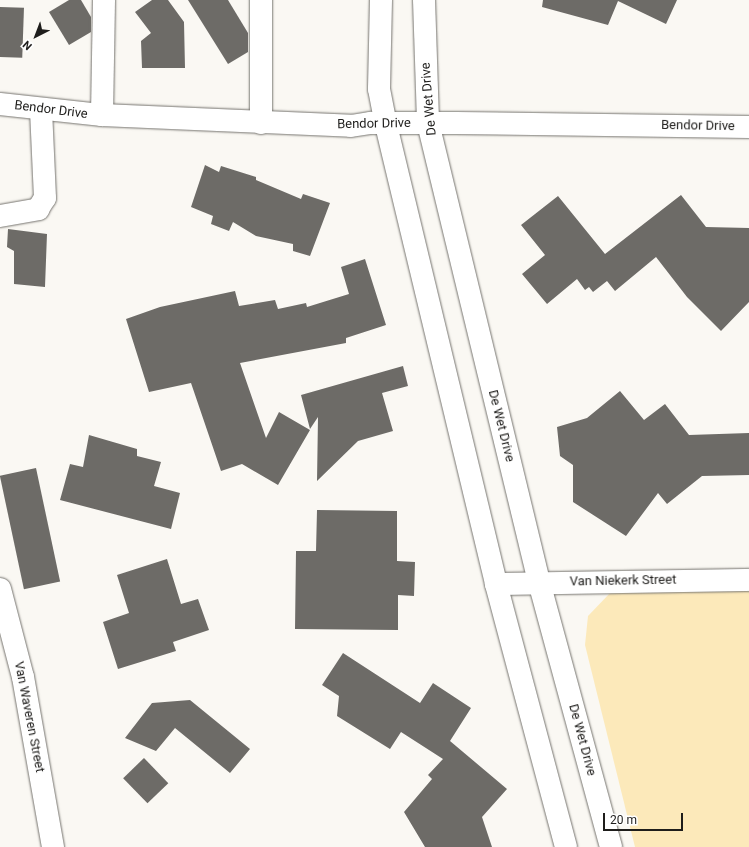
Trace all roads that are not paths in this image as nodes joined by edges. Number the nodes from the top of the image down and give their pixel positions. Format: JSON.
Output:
{"nodes":[{"id":1,"x":104,"y":0,"type":"edge"},
{"id":2,"x":261,"y":0,"type":"edge"},
{"id":3,"x":381,"y":0,"type":"edge"},
{"id":4,"x":424,"y":0,"type":"edge"},
{"id":5,"x":0,"y":104,"type":"edge"},
{"id":6,"x":41,"y":109,"type":"junction"},
{"id":7,"x":102,"y":115,"type":"junction"},
{"id":8,"x":261,"y":123,"type":"junction"},
{"id":9,"x":428,"y":123,"type":"junction"},
{"id":10,"x":386,"y":125,"type":"junction"},
{"id":11,"x":749,"y":127,"type":"edge"},
{"id":12,"x":0,"y":216,"type":"edge"},
{"id":13,"x":749,"y":580,"type":"edge"},
{"id":14,"x":539,"y":582,"type":"junction"},
{"id":15,"x":496,"y":584,"type":"junction"},
{"id":16,"x":0,"y":589,"type":"edge"},
{"id":17,"x":52,"y":847,"type":"edge"},
{"id":18,"x":566,"y":847,"type":"edge"},
{"id":19,"x":611,"y":847,"type":"edge"}],
"edges":[{"from":1,"to":7,"type":"street"},
{"from":2,"to":8,"type":"street"},
{"from":3,"to":10,"type":"street"},
{"from":4,"to":9,"type":"street","name":"De Wet Drive"},
{"from":5,"to":6,"type":"street","name":"Bendor Drive"},
{"from":6,"to":7,"type":"street","name":"Bendor Drive"},
{"from":6,"to":12,"type":"street"},
{"from":7,"to":8,"type":"street","name":"Bendor Drive"},
{"from":8,"to":10,"type":"street","name":"Bendor Drive"},
{"from":9,"to":10,"type":"street","name":"Bendor Drive"},
{"from":9,"to":11,"type":"street","name":"Bendor Drive"},
{"from":9,"to":14,"type":"street","name":"De Wet Drive"},
{"from":10,"to":15,"type":"street"},
{"from":13,"to":14,"type":"street","name":"Van Niekerk Street"},
{"from":14,"to":15,"type":"street","name":"Van Niekerk Street"},
{"from":14,"to":19,"type":"street","name":"De Wet Drive"},
{"from":15,"to":18,"type":"street"},
{"from":16,"to":17,"type":"street","name":"Van Waveren Street"}]}
